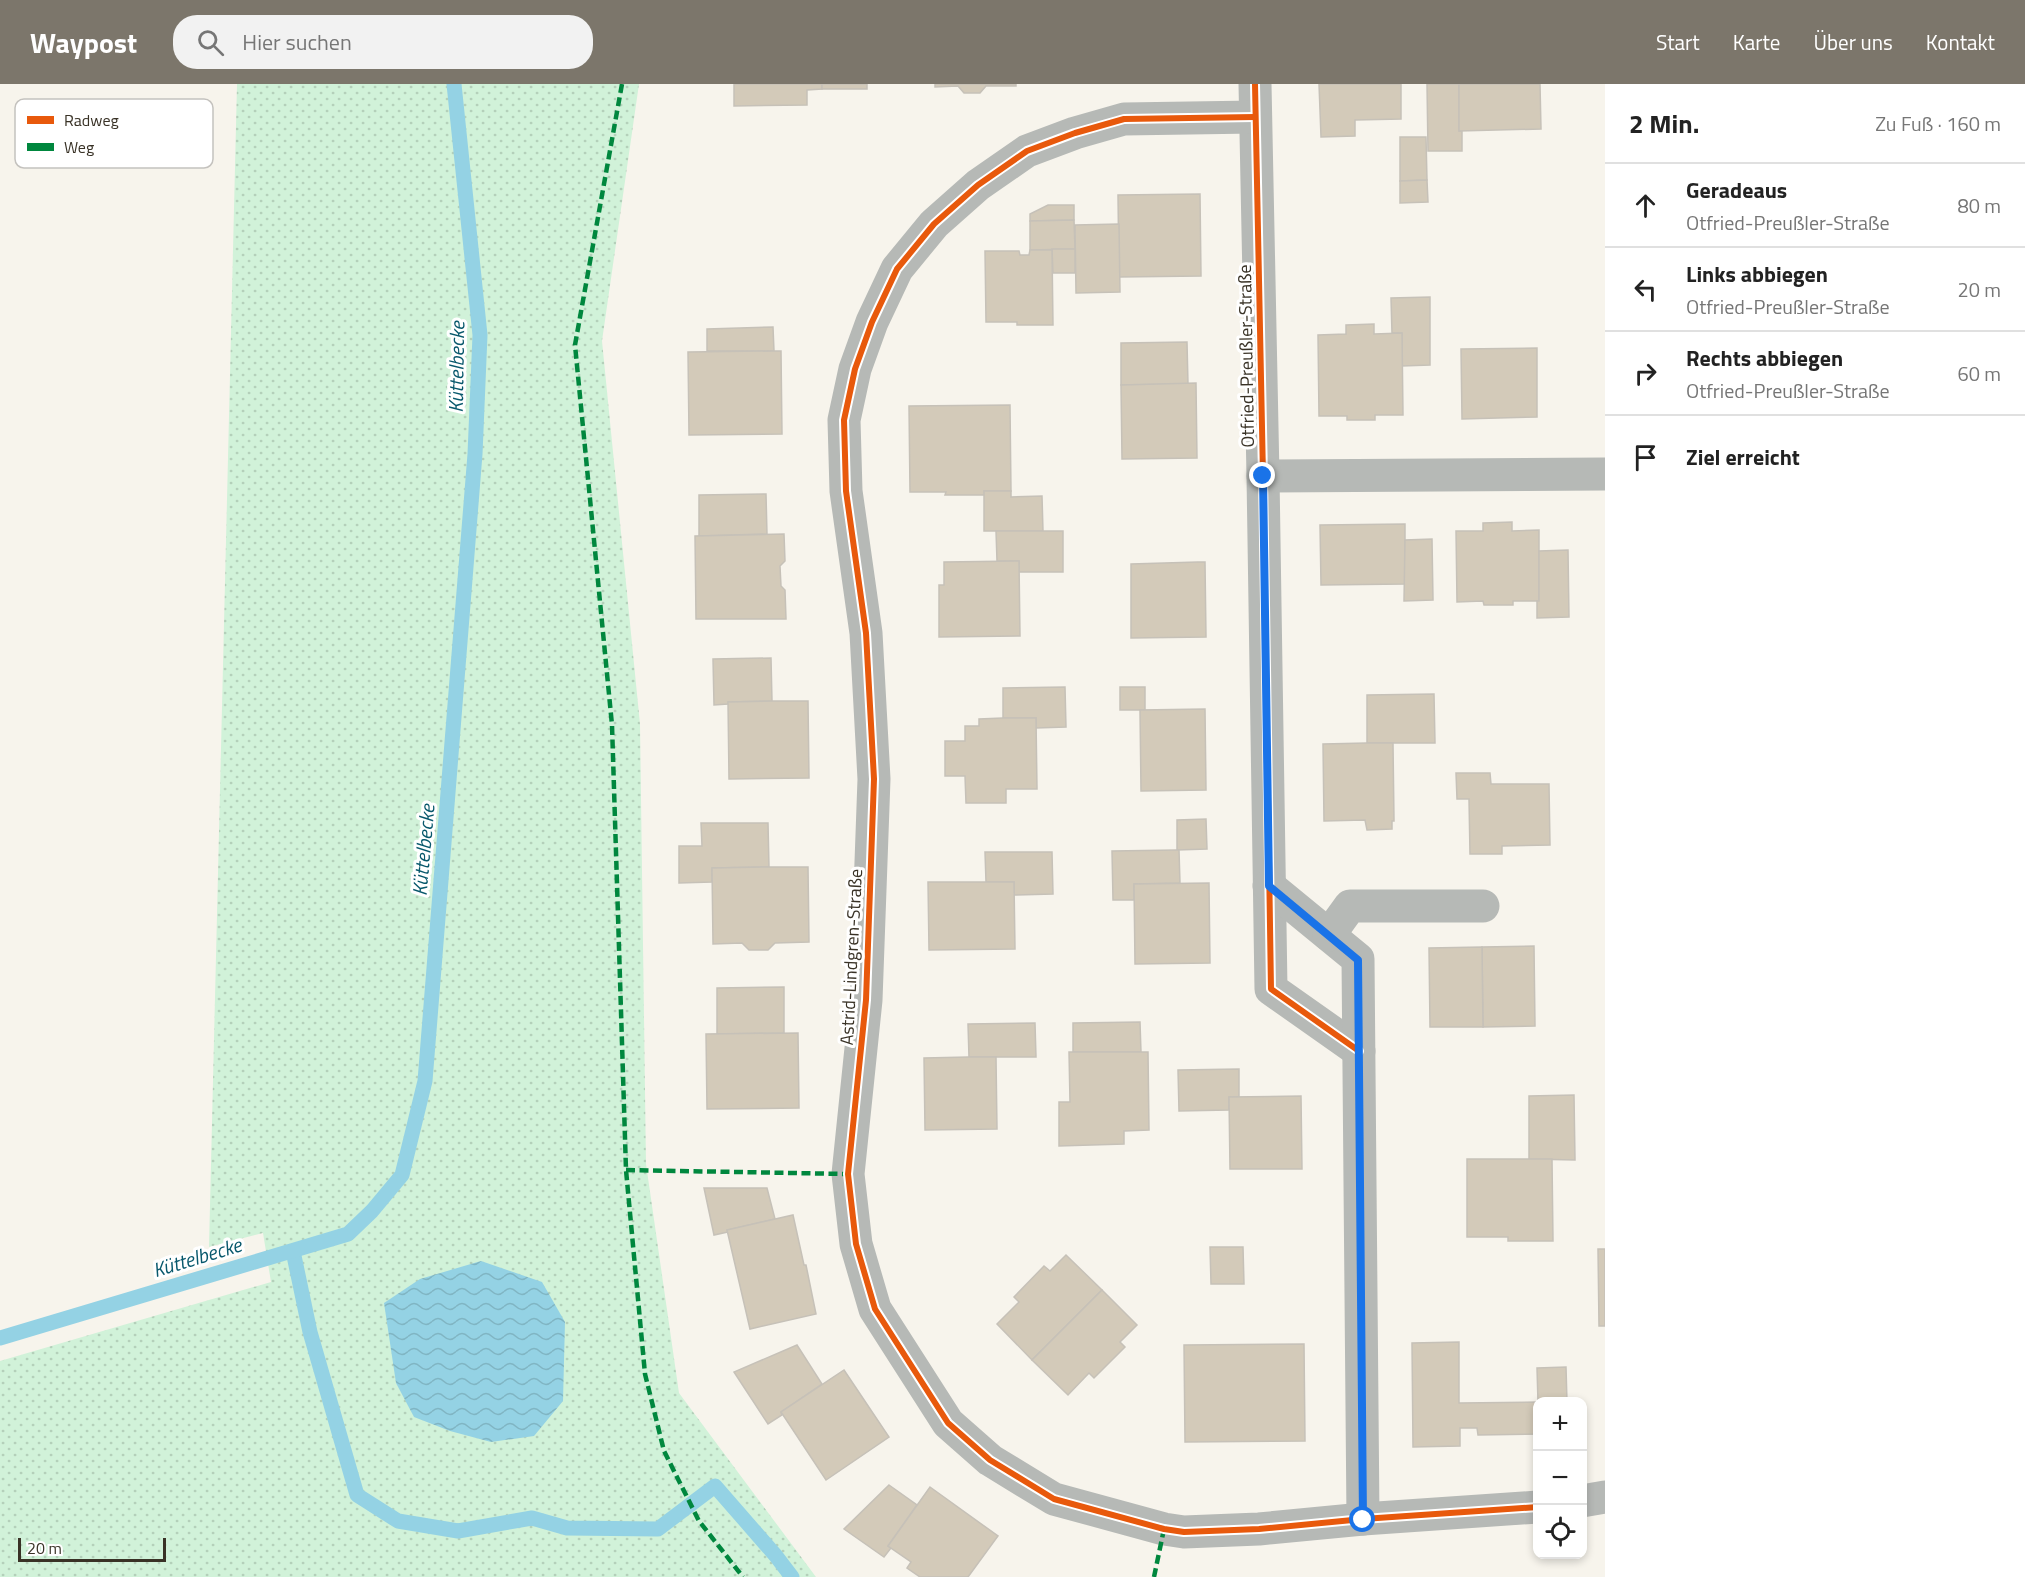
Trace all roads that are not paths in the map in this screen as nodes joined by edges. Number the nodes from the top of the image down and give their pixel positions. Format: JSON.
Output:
{"nodes":[{"id":1,"x":1255,"y":84,"type":"edge"},
{"id":2,"x":1255,"y":117,"type":"junction"},
{"id":3,"x":1605,"y":474,"type":"edge"},
{"id":4,"x":1263,"y":476,"type":"junction"},
{"id":5,"x":1269,"y":886,"type":"junction"},
{"id":6,"x":1483,"y":906,"type":"dead end"},
{"id":7,"x":1329,"y":935,"type":"junction"},
{"id":8,"x":1359,"y":1051,"type":"junction"},
{"id":9,"x":1605,"y":1497,"type":"edge"},
{"id":10,"x":1587,"y":1500,"type":"edge"},
{"id":11,"x":1533,"y":1507,"type":"edge"},
{"id":12,"x":1363,"y":1520,"type":"junction"}],
"edges":[{"from":1,"to":2,"type":"street","name":"Otfried-Preußler-Straße"},
{"from":2,"to":4,"type":"street","name":"Otfried-Preußler-Straße"},
{"from":2,"to":12,"type":"street","name":"Astrid-Lindgren-Straße"},
{"from":3,"to":4,"type":"street"},
{"from":4,"to":5,"type":"street","name":"Otfried-Preußler-Straße"},
{"from":5,"to":7,"type":"street"},
{"from":5,"to":8,"type":"street","name":"Otfried-Preußler-Straße"},
{"from":6,"to":7,"type":"street"},
{"from":7,"to":8,"type":"street"},
{"from":8,"to":12,"type":"street"},
{"from":9,"to":10,"type":"street"},
{"from":11,"to":12,"type":"street","name":"Astrid-Lindgren-Straße"}]}
